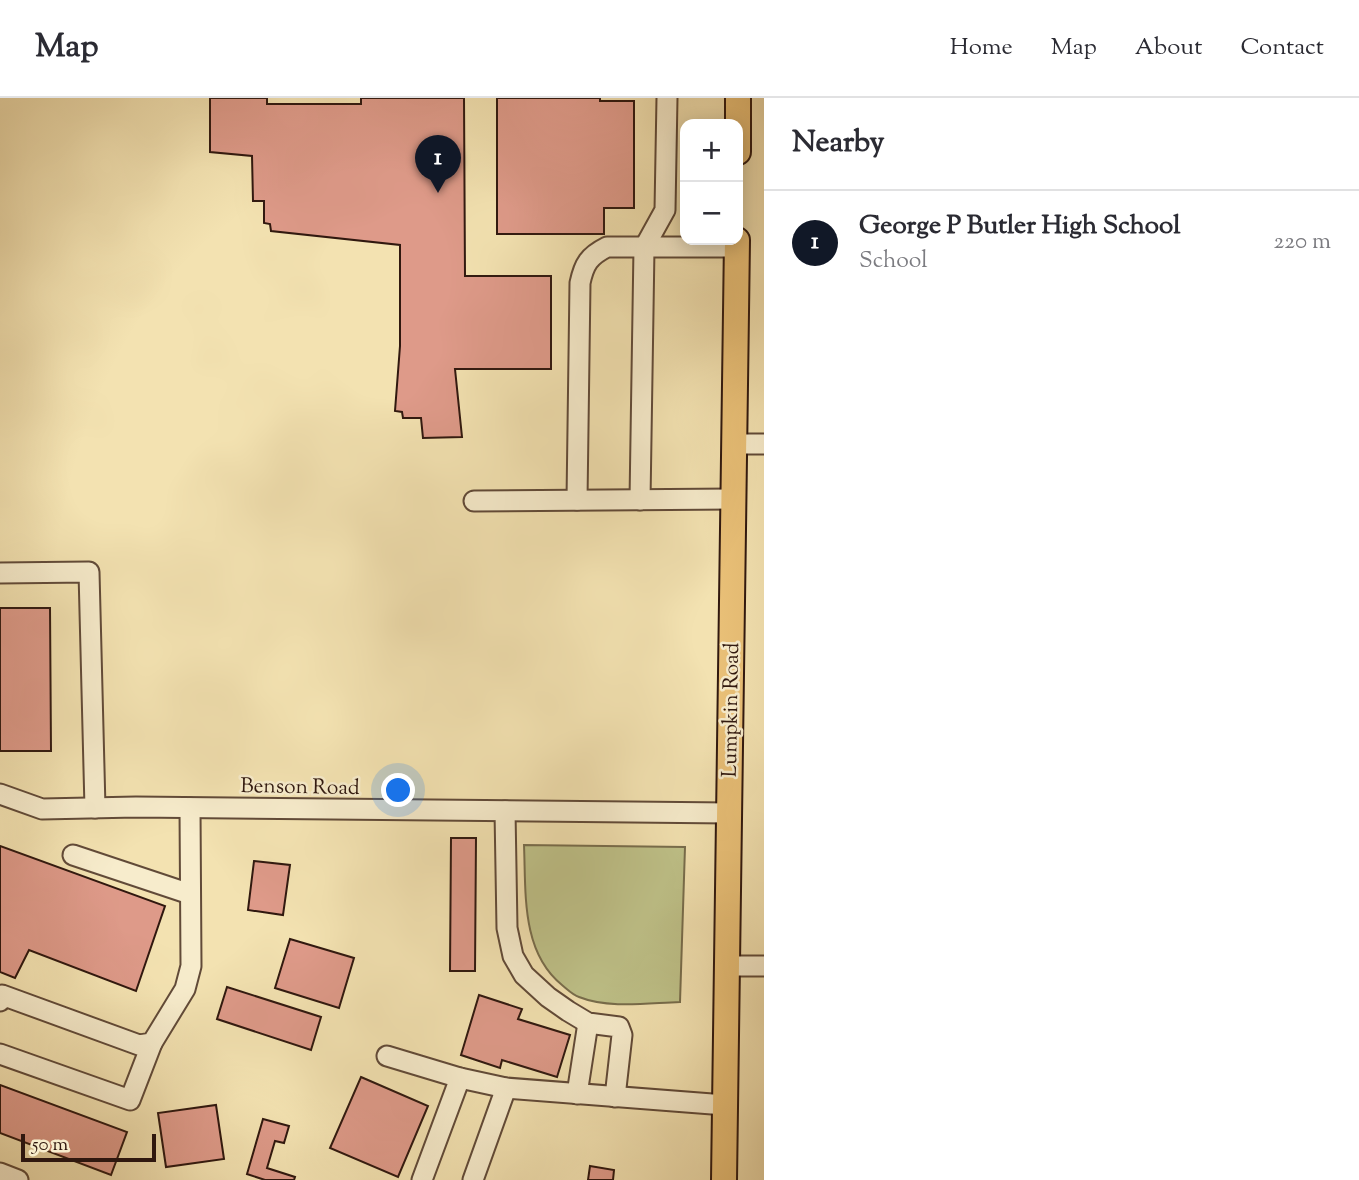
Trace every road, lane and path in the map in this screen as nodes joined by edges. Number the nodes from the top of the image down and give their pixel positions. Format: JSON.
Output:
{"nodes":[{"id":1,"x":667,"y":98,"type":"edge"},
{"id":2,"x":738,"y":98,"type":"edge"},
{"id":3,"x":738,"y":119,"type":"edge"},
{"id":4,"x":705,"y":245,"type":"edge"},
{"id":5,"x":736,"y":245,"type":"edge"},
{"id":6,"x":644,"y":247,"type":"junction"},
{"id":7,"x":734,"y":444,"type":"junction"},
{"id":8,"x":764,"y":444,"type":"edge"},
{"id":9,"x":733,"y":499,"type":"junction"},
{"id":10,"x":577,"y":500,"type":"junction"},
{"id":11,"x":640,"y":500,"type":"junction"},
{"id":12,"x":474,"y":501,"type":"dead end"},
{"id":13,"x":0,"y":573,"type":"edge"},
{"id":14,"x":0,"y":794,"type":"edge"},
{"id":15,"x":95,"y":808,"type":"junction"},
{"id":16,"x":190,"y":808,"type":"junction"},
{"id":17,"x":505,"y":811,"type":"junction"},
{"id":18,"x":729,"y":813,"type":"junction"},
{"id":19,"x":73,"y":855,"type":"dead end"},
{"id":20,"x":190,"y":894,"type":"junction"},
{"id":21,"x":727,"y":966,"type":"junction"},
{"id":22,"x":764,"y":966,"type":"edge"},
{"id":23,"x":1,"y":997,"type":"edge"},
{"id":24,"x":588,"y":1023,"type":"junction"},
{"id":25,"x":152,"y":1043,"type":"junction"},
{"id":26,"x":0,"y":1054,"type":"edge"},
{"id":27,"x":387,"y":1056,"type":"dead end"},
{"id":28,"x":460,"y":1078,"type":"junction"},
{"id":29,"x":506,"y":1088,"type":"junction"},
{"id":30,"x":578,"y":1094,"type":"junction"},
{"id":31,"x":615,"y":1097,"type":"junction"},
{"id":32,"x":725,"y":1105,"type":"junction"},
{"id":33,"x":0,"y":1173,"type":"edge"},
{"id":34,"x":18,"y":1180,"type":"edge"},
{"id":35,"x":422,"y":1180,"type":"edge"},
{"id":36,"x":473,"y":1180,"type":"edge"},
{"id":37,"x":724,"y":1180,"type":"edge"}],
"edges":[{"from":1,"to":6,"type":"street"},
{"from":2,"to":3,"type":"main road"},
{"from":4,"to":6,"type":"street"},
{"from":5,"to":7,"type":"main road","name":"Lumpkin Road"},
{"from":6,"to":10,"type":"street"},
{"from":6,"to":11,"type":"street"},
{"from":7,"to":8,"type":"street"},
{"from":7,"to":9,"type":"main road","name":"Lumpkin Road"},
{"from":9,"to":11,"type":"street"},
{"from":9,"to":18,"type":"main road","name":"Lumpkin Road"},
{"from":10,"to":11,"type":"street"},
{"from":10,"to":12,"type":"street"},
{"from":13,"to":15,"type":"street"},
{"from":14,"to":15,"type":"street","name":"Benson Road"},
{"from":15,"to":16,"type":"street","name":"Benson Road"},
{"from":16,"to":17,"type":"street","name":"Benson Road"},
{"from":16,"to":20,"type":"street"},
{"from":17,"to":18,"type":"street","name":"Benson Road"},
{"from":17,"to":24,"type":"street"},
{"from":18,"to":21,"type":"main road","name":"Lumpkin Road"},
{"from":19,"to":20,"type":"street"},
{"from":20,"to":25,"type":"street"},
{"from":21,"to":22,"type":"street"},
{"from":21,"to":32,"type":"main road","name":"Lumpkin Road"},
{"from":23,"to":25,"type":"street"},
{"from":24,"to":30,"type":"street"},
{"from":24,"to":31,"type":"street"},
{"from":25,"to":26,"type":"street"},
{"from":27,"to":28,"type":"street"},
{"from":28,"to":29,"type":"street"},
{"from":28,"to":35,"type":"street"},
{"from":29,"to":30,"type":"street"},
{"from":29,"to":36,"type":"street"},
{"from":30,"to":31,"type":"street"},
{"from":31,"to":32,"type":"street"},
{"from":32,"to":37,"type":"main road","name":"Lumpkin Road"},
{"from":33,"to":34,"type":"street"}]}
